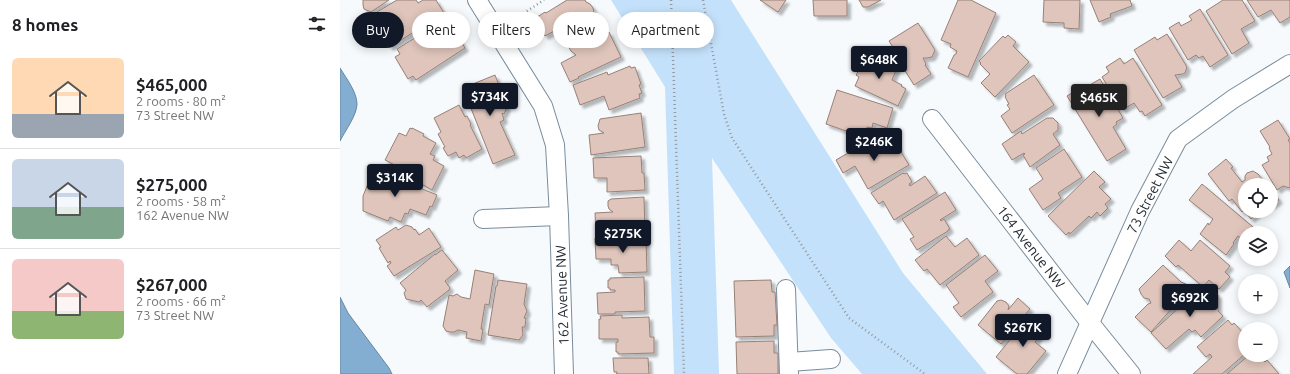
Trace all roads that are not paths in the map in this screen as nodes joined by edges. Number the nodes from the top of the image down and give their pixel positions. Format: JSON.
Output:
{"nodes":[{"id":1,"x":477,"y":0,"type":"edge"},
{"id":2,"x":1290,"y":64,"type":"edge"},
{"id":3,"x":932,"y":119,"type":"dead end"},
{"id":4,"x":559,"y":216,"type":"junction"},
{"id":5,"x":483,"y":219,"type":"dead end"},
{"id":6,"x":786,"y":289,"type":"dead end"},
{"id":7,"x":1090,"y":323,"type":"junction"},
{"id":8,"x":831,"y":359,"type":"dead end"},
{"id":9,"x":789,"y":368,"type":"edge"},
{"id":10,"x":564,"y":374,"type":"edge"},
{"id":11,"x":1067,"y":374,"type":"edge"},
{"id":12,"x":1131,"y":374,"type":"edge"}],
"edges":[{"from":1,"to":4,"type":"street","name":"162 Avenue NW"},
{"from":2,"to":7,"type":"street","name":"73 Street NW"},
{"from":3,"to":7,"type":"street","name":"164 Avenue NW"},
{"from":4,"to":5,"type":"street"},
{"from":4,"to":10,"type":"street","name":"162 Avenue NW"},
{"from":6,"to":9,"type":"street"},
{"from":7,"to":11,"type":"street","name":"73 Street NW"},
{"from":7,"to":12,"type":"street","name":"164 Avenue NW"},
{"from":8,"to":9,"type":"street"}]}
